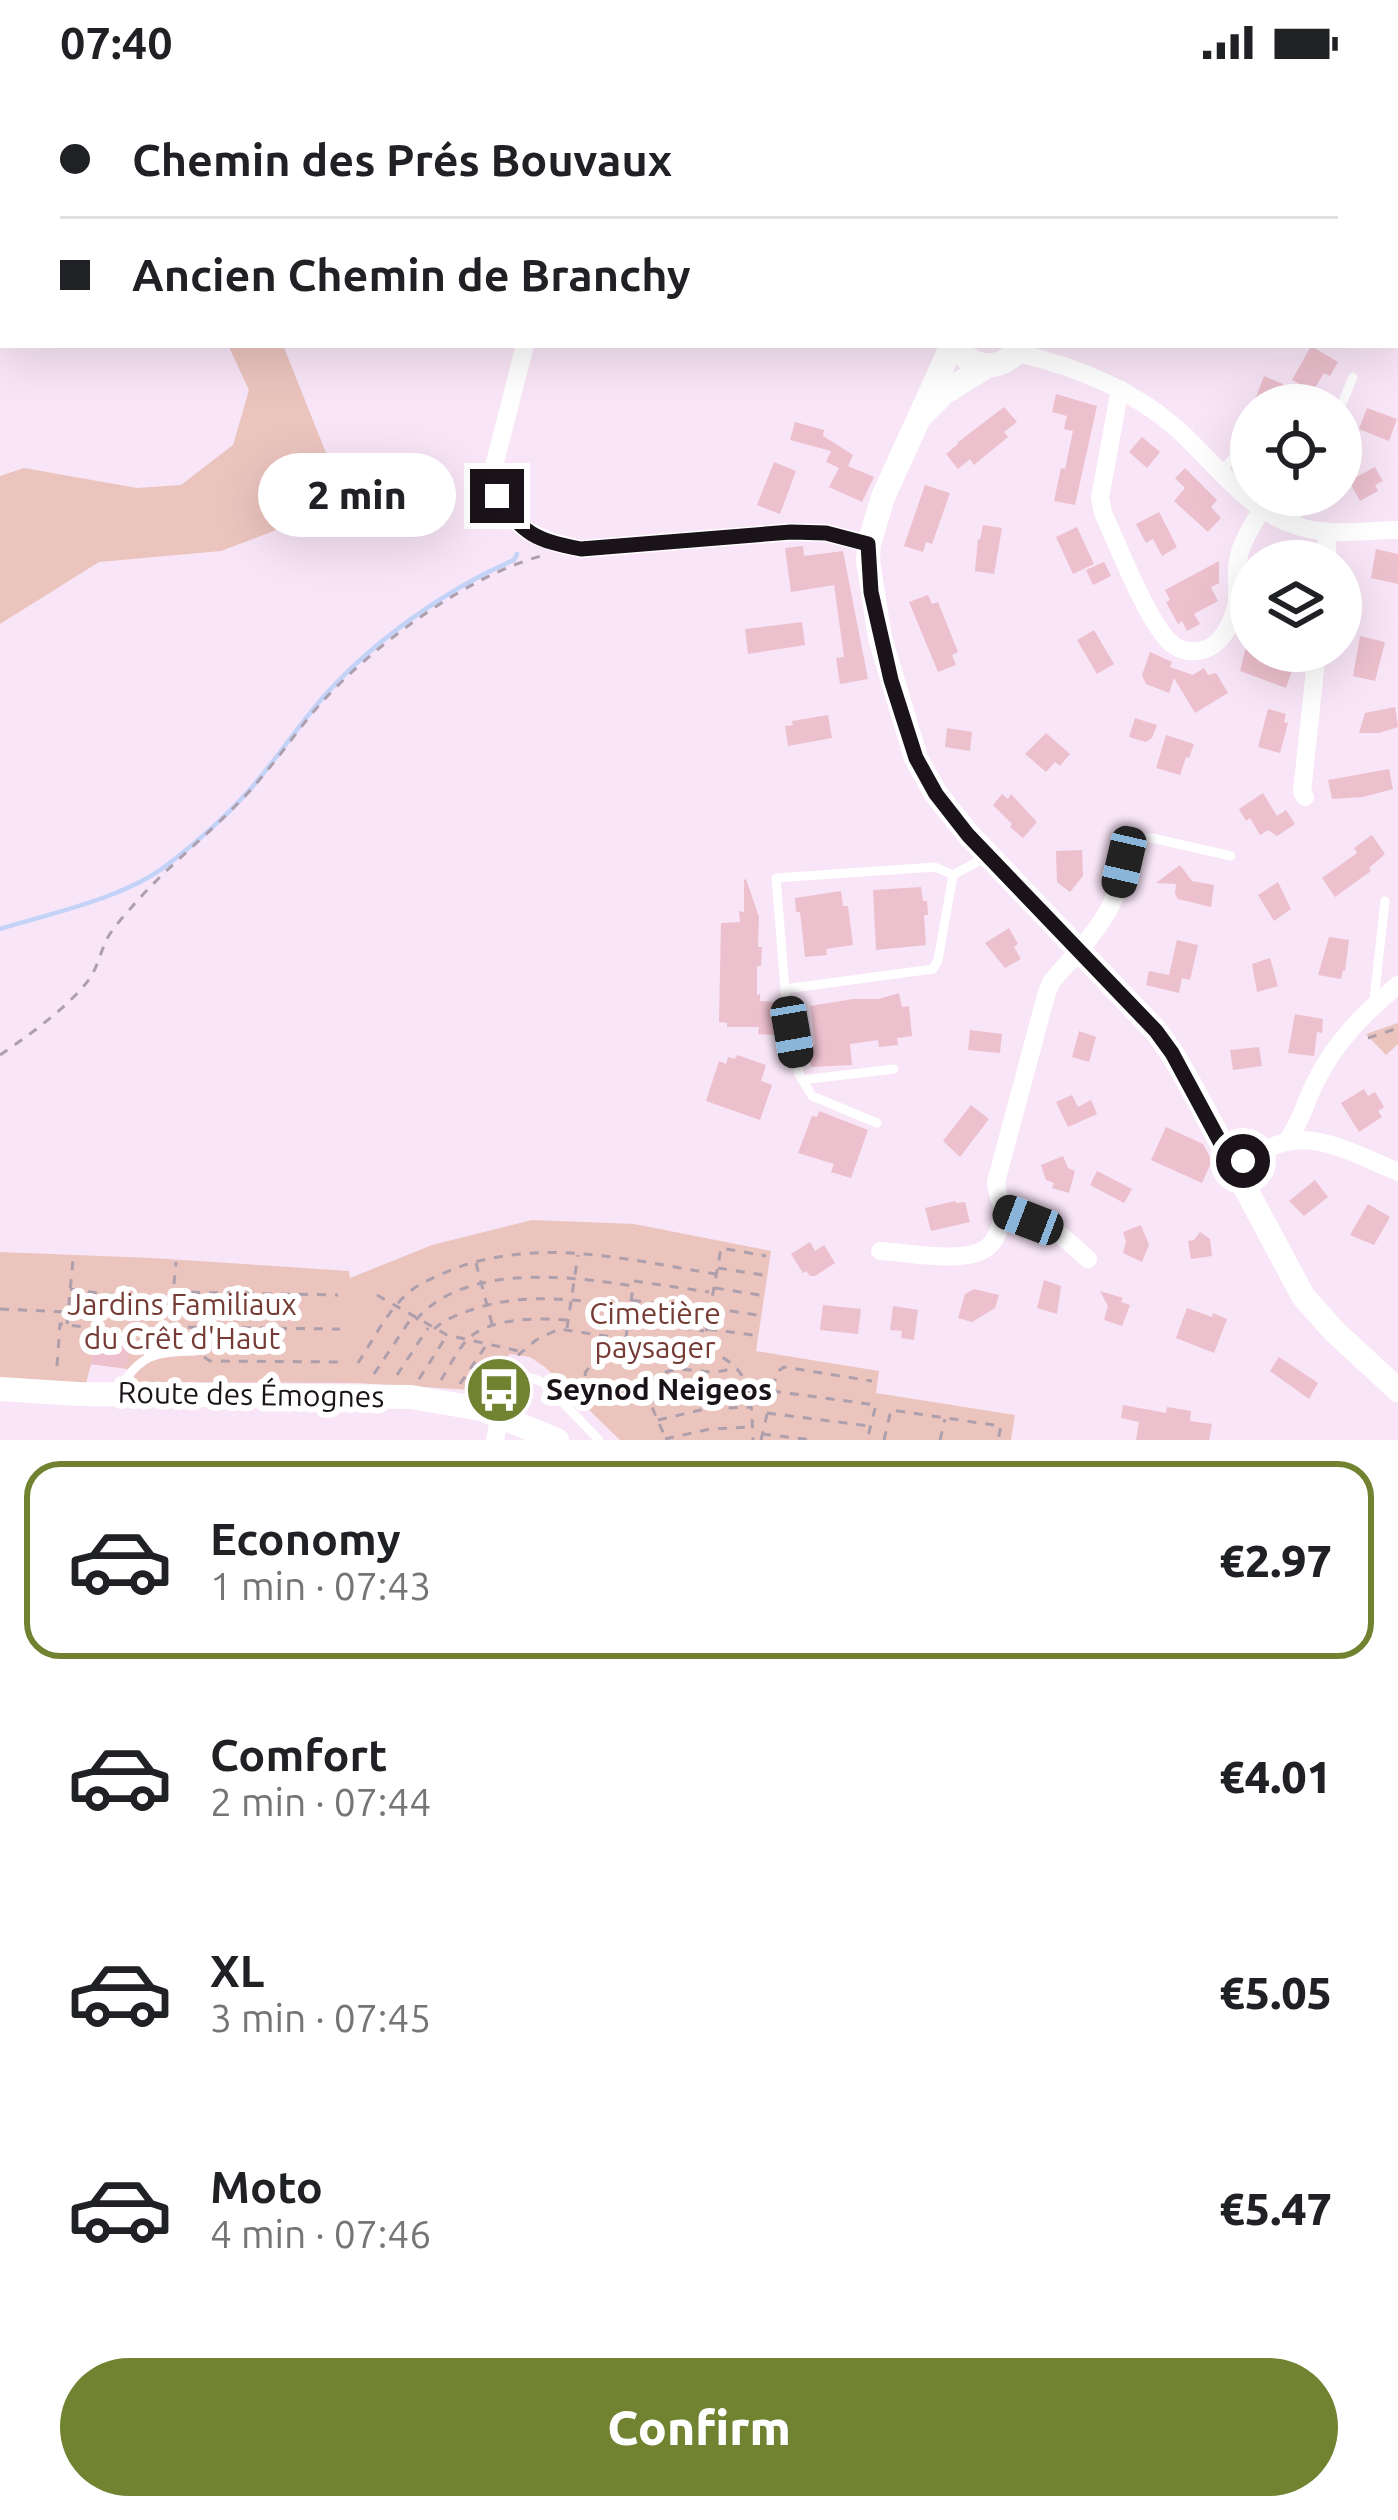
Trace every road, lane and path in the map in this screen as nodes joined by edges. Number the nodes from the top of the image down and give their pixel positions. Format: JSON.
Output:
{"nodes":[{"id":1,"x":524,"y":348,"type":"edge"},
{"id":2,"x":952,"y":348,"type":"edge"},
{"id":3,"x":956,"y":348,"type":"edge"},
{"id":4,"x":1020,"y":349,"type":"edge"},
{"id":5,"x":987,"y":366,"type":"junction"},
{"id":6,"x":1353,"y":376,"type":"dead end"},
{"id":7,"x":1350,"y":384,"type":"edge"},
{"id":8,"x":1120,"y":388,"type":"junction"},
{"id":9,"x":919,"y":418,"type":"junction"},
{"id":10,"x":1230,"y":461,"type":"edge"},
{"id":11,"x":1222,"y":471,"type":"junction"},
{"id":12,"x":1230,"y":478,"type":"edge"},
{"id":13,"x":1258,"y":516,"type":"edge"},
{"id":14,"x":1277,"y":516,"type":"edge"},
{"id":15,"x":1297,"y":516,"type":"edge"},
{"id":16,"x":1293,"y":525,"type":"junction"},
{"id":17,"x":1398,"y":530,"type":"edge"},
{"id":18,"x":1326,"y":533,"type":"junction"},
{"id":19,"x":1326,"y":540,"type":"edge"},
{"id":20,"x":868,"y":544,"type":"junction"},
{"id":21,"x":581,"y":549,"type":"junction"},
{"id":22,"x":1314,"y":672,"type":"edge"},
{"id":23,"x":1304,"y":796,"type":"dead end"},
{"id":24,"x":1123,"y":841,"type":"joint"},
{"id":25,"x":988,"y":856,"type":"junction"},
{"id":26,"x":1231,"y":856,"type":"dead end"},
{"id":27,"x":953,"y":875,"type":"junction"},
{"id":28,"x":1385,"y":901,"type":"dead end"},
{"id":29,"x":1078,"y":950,"type":"junction"},
{"id":30,"x":1398,"y":985,"type":"edge"},
{"id":31,"x":785,"y":989,"type":"junction"},
{"id":32,"x":1373,"y":1006,"type":"junction"},
{"id":33,"x":0,"y":1055,"type":"edge"},
{"id":34,"x":894,"y":1070,"type":"dead end"},
{"id":35,"x":802,"y":1080,"type":"junction"},
{"id":36,"x":877,"y":1123,"type":"dead end"},
{"id":37,"x":1286,"y":1142,"type":"junction"},
{"id":38,"x":1233,"y":1166,"type":"junction"},
{"id":39,"x":1398,"y":1172,"type":"edge"},
{"id":40,"x":1006,"y":1211,"type":"junction"},
{"id":41,"x":880,"y":1251,"type":"dead end"},
{"id":42,"x":579,"y":1253,"type":"junction"},
{"id":43,"x":766,"y":1256,"type":"dead end"},
{"id":44,"x":1088,"y":1259,"type":"dead end"},
{"id":45,"x":73,"y":1260,"type":"dead end"},
{"id":46,"x":176,"y":1262,"type":"dead end"},
{"id":47,"x":476,"y":1262,"type":"junction"},
{"id":48,"x":716,"y":1271,"type":"junction"},
{"id":49,"x":763,"y":1275,"type":"dead end"},
{"id":50,"x":575,"y":1276,"type":"junction"},
{"id":51,"x":481,"y":1284,"type":"junction"},
{"id":52,"x":633,"y":1286,"type":"junction"},
{"id":53,"x":70,"y":1289,"type":"junction"},
{"id":54,"x":713,"y":1290,"type":"junction"},
{"id":55,"x":173,"y":1292,"type":"junction"},
{"id":56,"x":338,"y":1295,"type":"dead end"},
{"id":57,"x":377,"y":1295,"type":"dead end"},
{"id":58,"x":760,"y":1295,"type":"dead end"},
{"id":59,"x":571,"y":1299,"type":"junction"},
{"id":60,"x":632,"y":1300,"type":"junction"},
{"id":61,"x":172,"y":1304,"type":"junction"},
{"id":62,"x":487,"y":1305,"type":"junction"},
{"id":63,"x":395,"y":1306,"type":"junction"},
{"id":64,"x":630,"y":1307,"type":"junction"},
{"id":65,"x":0,"y":1309,"type":"edge"},
{"id":66,"x":710,"y":1310,"type":"junction"},
{"id":67,"x":68,"y":1312,"type":"junction"},
{"id":68,"x":757,"y":1315,"type":"dead end"},
{"id":69,"x":414,"y":1318,"type":"junction"},
{"id":70,"x":568,"y":1320,"type":"junction"},
{"id":71,"x":628,"y":1321,"type":"junction"},
{"id":72,"x":67,"y":1324,"type":"junction"},
{"id":73,"x":493,"y":1326,"type":"junction"},
{"id":74,"x":170,"y":1327,"type":"junction"},
{"id":75,"x":432,"y":1328,"type":"junction"},
{"id":76,"x":340,"y":1329,"type":"dead end"},
{"id":77,"x":566,"y":1329,"type":"junction"},
{"id":78,"x":706,"y":1330,"type":"junction"},
{"id":79,"x":604,"y":1334,"type":"junction"},
{"id":80,"x":447,"y":1335,"type":"junction"},
{"id":81,"x":754,"y":1335,"type":"dead end"},
{"id":82,"x":626,"y":1338,"type":"junction"},
{"id":83,"x":466,"y":1341,"type":"junction"},
{"id":84,"x":485,"y":1346,"type":"junction"},
{"id":85,"x":703,"y":1350,"type":"junction"},
{"id":86,"x":163,"y":1351,"type":"junction"},
{"id":87,"x":195,"y":1351,"type":"joint"},
{"id":88,"x":523,"y":1352,"type":"junction"},
{"id":89,"x":345,"y":1362,"type":"dead end"},
{"id":90,"x":358,"y":1363,"type":"dead end"},
{"id":91,"x":57,"y":1366,"type":"dead end"},
{"id":92,"x":736,"y":1366,"type":"junction"},
{"id":93,"x":496,"y":1374,"type":"dead end"},
{"id":94,"x":373,"y":1376,"type":"dead end"},
{"id":95,"x":396,"y":1376,"type":"dead end"},
{"id":96,"x":418,"y":1380,"type":"dead end"},
{"id":97,"x":440,"y":1381,"type":"dead end"},
{"id":98,"x":872,"y":1381,"type":"dead end"},
{"id":99,"x":459,"y":1385,"type":"dead end"},
{"id":100,"x":748,"y":1387,"type":"junction"},
{"id":101,"x":0,"y":1389,"type":"edge"},
{"id":102,"x":645,"y":1389,"type":"junction"},
{"id":103,"x":1398,"y":1390,"type":"edge"},
{"id":104,"x":772,"y":1391,"type":"junction"},
{"id":105,"x":117,"y":1394,"type":"junction"},
{"id":106,"x":650,"y":1402,"type":"junction"},
{"id":107,"x":751,"y":1407,"type":"junction"},
{"id":108,"x":767,"y":1413,"type":"junction"},
{"id":109,"x":945,"y":1417,"type":"junction"},
{"id":110,"x":658,"y":1420,"type":"junction"},
{"id":111,"x":871,"y":1426,"type":"junction"},
{"id":112,"x":752,"y":1427,"type":"junction"},
{"id":113,"x":498,"y":1428,"type":"edge"},
{"id":114,"x":762,"y":1437,"type":"edge"},
{"id":115,"x":557,"y":1440,"type":"edge"},
{"id":116,"x":599,"y":1440,"type":"edge"},
{"id":117,"x":666,"y":1440,"type":"edge"},
{"id":118,"x":753,"y":1440,"type":"edge"},
{"id":119,"x":813,"y":1440,"type":"edge"},
{"id":120,"x":867,"y":1440,"type":"edge"},
{"id":121,"x":884,"y":1440,"type":"edge"},
{"id":122,"x":940,"y":1440,"type":"edge"},
{"id":123,"x":998,"y":1440,"type":"edge"}],
"edges":[{"from":1,"to":21,"type":"street"},
{"from":2,"to":9,"type":"street"},
{"from":3,"to":5,"type":"street"},
{"from":4,"to":5,"type":"street"},
{"from":4,"to":8,"type":"street"},
{"from":5,"to":9,"type":"street"},
{"from":6,"to":7,"type":"lane"},
{"from":8,"to":11,"type":"street"},
{"from":8,"to":13,"type":"street"},
{"from":9,"to":20,"type":"street"},
{"from":10,"to":11,"type":"lane"},
{"from":11,"to":12,"type":"street"},
{"from":14,"to":16,"type":"street"},
{"from":15,"to":16,"type":"lane"},
{"from":16,"to":18,"type":"street"},
{"from":17,"to":18,"type":"street"},
{"from":18,"to":19,"type":"street"},
{"from":20,"to":21,"type":"street"},
{"from":20,"to":25,"type":"street"},
{"from":21,"to":33,"type":"path"},
{"from":22,"to":23,"type":"street"},
{"from":24,"to":26,"type":"lane"},
{"from":24,"to":29,"type":"street"},
{"from":25,"to":27,"type":"lane"},
{"from":25,"to":29,"type":"street"},
{"from":27,"to":31,"type":"lane"},
{"from":27,"to":31,"type":"lane"},
{"from":28,"to":32,"type":"lane"},
{"from":29,"to":38,"type":"street"},
{"from":29,"to":40,"type":"street"},
{"from":30,"to":32,"type":"street"},
{"from":31,"to":35,"type":"lane"},
{"from":32,"to":37,"type":"street"},
{"from":34,"to":35,"type":"lane"},
{"from":35,"to":36,"type":"lane"},
{"from":37,"to":38,"type":"street"},
{"from":37,"to":39,"type":"street"},
{"from":38,"to":103,"type":"street"},
{"from":40,"to":41,"type":"street"},
{"from":40,"to":44,"type":"street"},
{"from":42,"to":47,"type":"path"},
{"from":42,"to":48,"type":"path"},
{"from":42,"to":50,"type":"path"},
{"from":43,"to":48,"type":"path"},
{"from":45,"to":53,"type":"path"},
{"from":46,"to":55,"type":"path"},
{"from":47,"to":51,"type":"path"},
{"from":47,"to":63,"type":"path"},
{"from":48,"to":49,"type":"path"},
{"from":48,"to":54,"type":"path"},
{"from":50,"to":51,"type":"path"},
{"from":50,"to":52,"type":"path"},
{"from":50,"to":59,"type":"path"},
{"from":51,"to":62,"type":"path"},
{"from":51,"to":69,"type":"path"},
{"from":52,"to":54,"type":"path"},
{"from":52,"to":60,"type":"path"},
{"from":53,"to":61,"type":"path"},
{"from":53,"to":67,"type":"path"},
{"from":54,"to":58,"type":"path"},
{"from":54,"to":66,"type":"path"},
{"from":55,"to":56,"type":"path"},
{"from":55,"to":61,"type":"path"},
{"from":57,"to":63,"type":"path"},
{"from":59,"to":62,"type":"path"},
{"from":59,"to":64,"type":"path"},
{"from":59,"to":70,"type":"path"},
{"from":60,"to":64,"type":"path"},
{"from":60,"to":66,"type":"path"},
{"from":61,"to":74,"type":"path"},
{"from":62,"to":73,"type":"path"},
{"from":62,"to":75,"type":"path"},
{"from":63,"to":69,"type":"path"},
{"from":63,"to":90,"type":"path"},
{"from":64,"to":71,"type":"path"},
{"from":65,"to":67,"type":"path"},
{"from":66,"to":68,"type":"path"},
{"from":66,"to":78,"type":"path"},
{"from":67,"to":72,"type":"path"},
{"from":69,"to":75,"type":"path"},
{"from":69,"to":94,"type":"path"},
{"from":70,"to":73,"type":"path"},
{"from":70,"to":77,"type":"path"},
{"from":71,"to":78,"type":"path"},
{"from":71,"to":82,"type":"path"},
{"from":72,"to":86,"type":"path"},
{"from":72,"to":91,"type":"path"},
{"from":73,"to":83,"type":"path"},
{"from":74,"to":76,"type":"path"},
{"from":74,"to":86,"type":"path"},
{"from":75,"to":80,"type":"path"},
{"from":75,"to":95,"type":"path"},
{"from":77,"to":79,"type":"path"},
{"from":77,"to":88,"type":"path"},
{"from":78,"to":81,"type":"path"},
{"from":78,"to":85,"type":"path"},
{"from":79,"to":82,"type":"path"},
{"from":79,"to":102,"type":"path"},
{"from":80,"to":83,"type":"path"},
{"from":80,"to":96,"type":"path"},
{"from":82,"to":85,"type":"path"},
{"from":83,"to":84,"type":"path"},
{"from":83,"to":97,"type":"path"},
{"from":84,"to":88,"type":"path"},
{"from":84,"to":99,"type":"path"},
{"from":85,"to":92,"type":"path"},
{"from":86,"to":87,"type":"lane"},
{"from":86,"to":105,"type":"lane"},
{"from":87,"to":89,"type":"path"},
{"from":88,"to":93,"type":"path"},
{"from":92,"to":100,"type":"path"},
{"from":92,"to":102,"type":"path"},
{"from":98,"to":104,"type":"path"},
{"from":100,"to":106,"type":"path"},
{"from":100,"to":107,"type":"path"},
{"from":101,"to":105,"type":"street","name":"Route des Émognes"},
{"from":102,"to":106,"type":"path"},
{"from":104,"to":108,"type":"path"},
{"from":104,"to":111,"type":"path"},
{"from":105,"to":113,"type":"street","name":"Route des Émognes"},
{"from":106,"to":110,"type":"path"},
{"from":107,"to":110,"type":"path"},
{"from":107,"to":112,"type":"path"},
{"from":108,"to":111,"type":"path"},
{"from":108,"to":114,"type":"path"},
{"from":109,"to":121,"type":"path"},
{"from":109,"to":122,"type":"path"},
{"from":109,"to":123,"type":"path"},
{"from":110,"to":117,"type":"path"},
{"from":111,"to":120,"type":"path"},
{"from":112,"to":117,"type":"path"},
{"from":112,"to":118,"type":"path"},
{"from":113,"to":115,"type":"street","name":"Route des Émognes"},
{"from":113,"to":116,"type":"lane"},
{"from":114,"to":119,"type":"path"}]}
